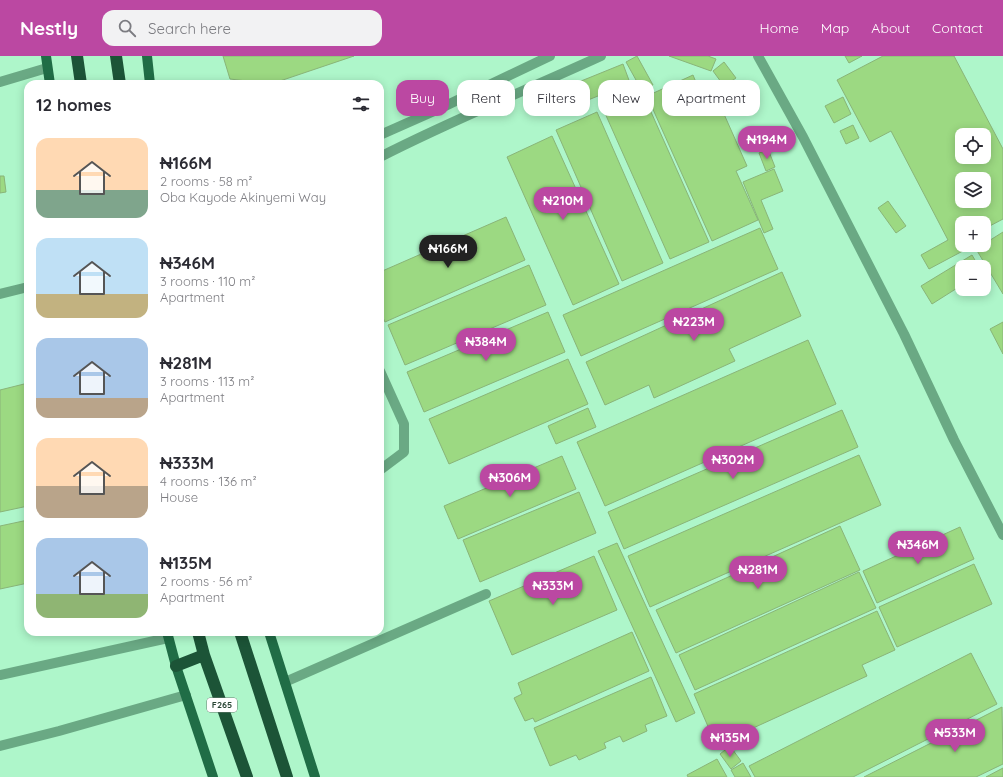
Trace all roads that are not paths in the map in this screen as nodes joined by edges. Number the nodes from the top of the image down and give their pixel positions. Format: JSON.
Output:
{"nodes":[{"id":1,"x":46,"y":56,"type":"edge"},
{"id":2,"x":77,"y":56,"type":"edge"},
{"id":3,"x":116,"y":56,"type":"edge"},
{"id":4,"x":147,"y":56,"type":"edge"},
{"id":5,"x":550,"y":56,"type":"edge"},
{"id":6,"x":601,"y":56,"type":"edge"},
{"id":7,"x":758,"y":56,"type":"edge"},
{"id":8,"x":48,"y":68,"type":"junction"},
{"id":9,"x":50,"y":80,"type":"edge"},
{"id":10,"x":80,"y":80,"type":"edge"},
{"id":11,"x":119,"y":80,"type":"edge"},
{"id":12,"x":150,"y":80,"type":"edge"},
{"id":13,"x":0,"y":82,"type":"edge"},
{"id":14,"x":384,"y":133,"type":"edge"},
{"id":15,"x":384,"y":155,"type":"edge"},
{"id":16,"x":24,"y":289,"type":"edge"},
{"id":17,"x":0,"y":294,"type":"edge"},
{"id":18,"x":384,"y":380,"type":"edge"},
{"id":19,"x":384,"y":467,"type":"edge"},
{"id":20,"x":1003,"y":535,"type":"edge"},
{"id":21,"x":486,"y":594,"type":"dead end"},
{"id":22,"x":164,"y":636,"type":"edge"},
{"id":23,"x":168,"y":636,"type":"edge"},
{"id":24,"x":199,"y":636,"type":"edge"},
{"id":25,"x":241,"y":636,"type":"edge"},
{"id":26,"x":270,"y":636,"type":"edge"},
{"id":27,"x":204,"y":655,"type":"junction"},
{"id":28,"x":176,"y":666,"type":"junction"},
{"id":29,"x":0,"y":675,"type":"edge"},
{"id":30,"x":285,"y":682,"type":"junction"},
{"id":31,"x":186,"y":695,"type":"junction"},
{"id":32,"x":0,"y":746,"type":"edge"},
{"id":33,"x":213,"y":777,"type":"edge"},
{"id":34,"x":247,"y":777,"type":"edge"},
{"id":35,"x":287,"y":777,"type":"edge"},
{"id":36,"x":315,"y":777,"type":"edge"}],
"edges":[{"from":1,"to":8,"type":"main road"},
{"from":2,"to":10,"type":"highway"},
{"from":3,"to":11,"type":"highway"},
{"from":4,"to":12,"type":"main road"},
{"from":5,"to":14,"type":"street"},
{"from":6,"to":15,"type":"street"},
{"from":7,"to":20,"type":"street"},
{"from":8,"to":9,"type":"main road"},
{"from":8,"to":13,"type":"street"},
{"from":16,"to":17,"type":"street"},
{"from":18,"to":19,"type":"street"},
{"from":21,"to":30,"type":"street"},
{"from":22,"to":29,"type":"street"},
{"from":23,"to":28,"type":"main road"},
{"from":24,"to":27,"type":"highway","number":"F265"},
{"from":25,"to":35,"type":"highway"},
{"from":26,"to":30,"type":"main road"},
{"from":27,"to":28,"type":"highway"},
{"from":27,"to":34,"type":"highway","number":"F265"},
{"from":28,"to":31,"type":"main road"},
{"from":30,"to":36,"type":"main road"},
{"from":31,"to":32,"type":"street"},
{"from":31,"to":33,"type":"main road"}]}
